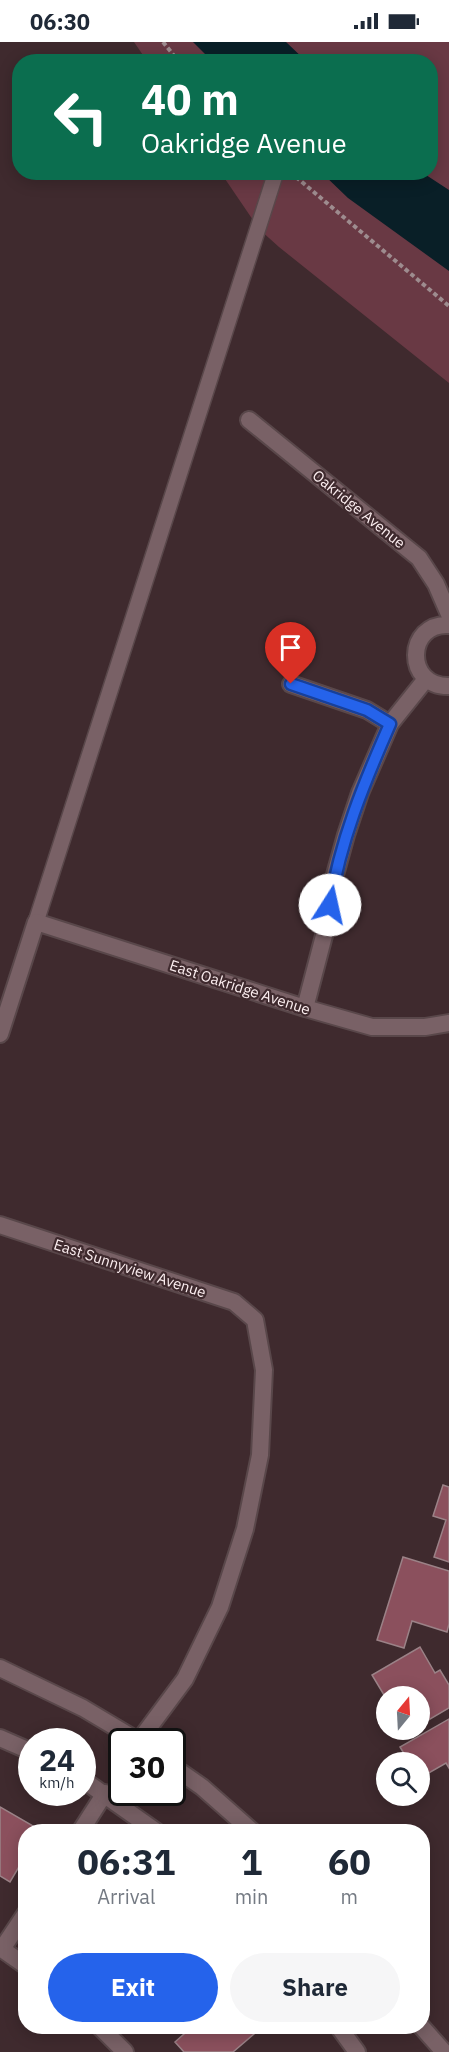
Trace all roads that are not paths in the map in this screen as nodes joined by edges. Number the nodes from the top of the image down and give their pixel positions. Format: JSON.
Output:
{"nodes":[{"id":1,"x":273,"y":180,"type":"edge"},
{"id":2,"x":249,"y":420,"type":"dead end"},
{"id":3,"x":449,"y":614,"type":"edge"},
{"id":4,"x":449,"y":625,"type":"edge"},
{"id":5,"x":426,"y":679,"type":"junction"},
{"id":6,"x":291,"y":684,"type":"dead end"},
{"id":7,"x":449,"y":686,"type":"edge"},
{"id":8,"x":390,"y":724,"type":"junction"},
{"id":9,"x":36,"y":922,"type":"junction"},
{"id":10,"x":305,"y":1008,"type":"junction"},
{"id":11,"x":449,"y":1023,"type":"edge"},
{"id":12,"x":0,"y":1034,"type":"edge"},
{"id":13,"x":0,"y":1225,"type":"edge"},
{"id":14,"x":0,"y":1668,"type":"edge"},
{"id":15,"x":116,"y":1728,"type":"edge"},
{"id":16,"x":149,"y":1728,"type":"edge"},
{"id":17,"x":0,"y":1737,"type":"edge"},
{"id":18,"x":18,"y":1745,"type":"edge"},
{"id":19,"x":186,"y":1776,"type":"edge"},
{"id":20,"x":96,"y":1788,"type":"edge"},
{"id":21,"x":105,"y":1793,"type":"junction"},
{"id":22,"x":85,"y":1824,"type":"edge"},
{"id":23,"x":146,"y":1824,"type":"edge"},
{"id":24,"x":244,"y":1824,"type":"edge"},
{"id":25,"x":18,"y":1924,"type":"edge"},
{"id":26,"x":1,"y":1948,"type":"edge"},
{"id":27,"x":18,"y":1960,"type":"edge"},
{"id":28,"x":107,"y":2034,"type":"edge"},
{"id":29,"x":344,"y":2034,"type":"edge"},
{"id":30,"x":428,"y":2034,"type":"edge"},
{"id":31,"x":125,"y":2052,"type":"edge"},
{"id":32,"x":357,"y":2052,"type":"edge"},
{"id":33,"x":444,"y":2052,"type":"edge"}],
"edges":[{"from":1,"to":9,"type":"lane"},
{"from":2,"to":3,"type":"street","name":"Oakridge Avenue"},
{"from":4,"to":5,"type":"street"},
{"from":5,"to":7,"type":"street"},
{"from":5,"to":8,"type":"street"},
{"from":6,"to":8,"type":"street"},
{"from":8,"to":10,"type":"street"},
{"from":9,"to":10,"type":"street","name":"East Oakridge Avenue"},
{"from":9,"to":12,"type":"street"},
{"from":10,"to":11,"type":"street","name":"East Oakridge Avenue"},
{"from":13,"to":16,"type":"street","name":"East Sunnyview Avenue"},
{"from":14,"to":15,"type":"street"},
{"from":17,"to":18,"type":"street"},
{"from":19,"to":24,"type":"street"},
{"from":20,"to":21,"type":"street"},
{"from":21,"to":22,"type":"street"},
{"from":21,"to":23,"type":"street"},
{"from":25,"to":26,"type":"street"},
{"from":26,"to":27,"type":"street"},
{"from":28,"to":31,"type":"street"},
{"from":29,"to":32,"type":"street"},
{"from":30,"to":33,"type":"street"}]}
